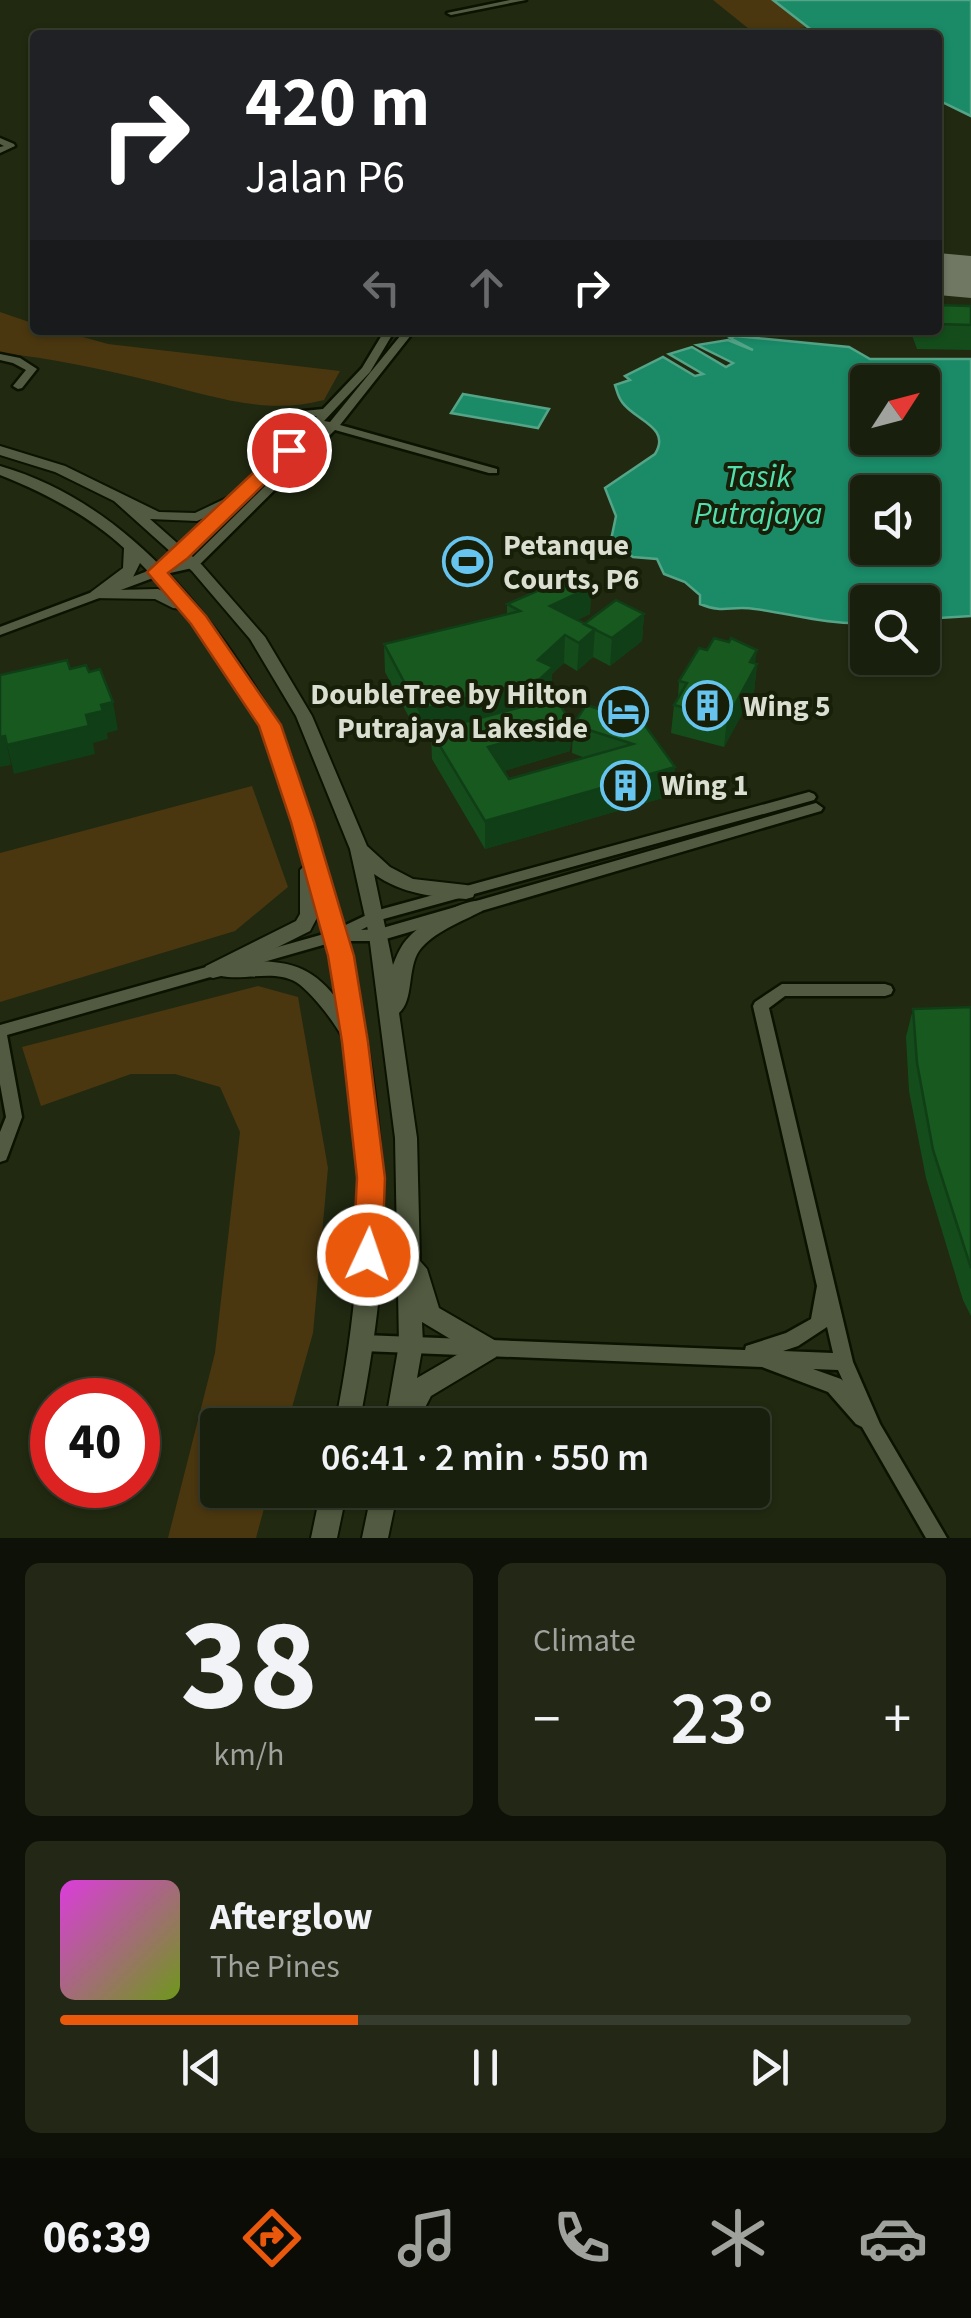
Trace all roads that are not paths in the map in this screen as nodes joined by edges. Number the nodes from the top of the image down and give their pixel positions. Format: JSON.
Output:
{"nodes":[{"id":1,"x":453,"y":0,"type":"edge"},
{"id":2,"x":522,"y":0,"type":"edge"},
{"id":3,"x":467,"y":10,"type":"junction"},
{"id":4,"x":451,"y":12,"type":"dead end"},
{"id":5,"x":0,"y":141,"type":"edge"},
{"id":6,"x":0,"y":150,"type":"edge"},
{"id":7,"x":387,"y":335,"type":"edge"},
{"id":8,"x":406,"y":335,"type":"edge"},
{"id":9,"x":0,"y":357,"type":"edge"},
{"id":10,"x":18,"y":386,"type":"dead end"},
{"id":11,"x":318,"y":421,"type":"junction"},
{"id":12,"x":334,"y":426,"type":"junction"},
{"id":13,"x":0,"y":450,"type":"edge"},
{"id":14,"x":0,"y":470,"type":"edge"},
{"id":15,"x":493,"y":471,"type":"dead end"},
{"id":16,"x":240,"y":497,"type":"junction"},
{"id":17,"x":121,"y":501,"type":"junction"},
{"id":18,"x":131,"y":545,"type":"junction"},
{"id":19,"x":187,"y":559,"type":"junction"},
{"id":20,"x":157,"y":572,"type":"junction"},
{"id":21,"x":97,"y":595,"type":"junction"},
{"id":22,"x":199,"y":620,"type":"junction"},
{"id":23,"x":0,"y":632,"type":"edge"},
{"id":24,"x":812,"y":802,"type":"dead end"},
{"id":25,"x":302,"y":822,"type":"junction"},
{"id":26,"x":359,"y":849,"type":"junction"},
{"id":27,"x":471,"y":899,"type":"junction"},
{"id":28,"x":377,"y":926,"type":"junction"},
{"id":29,"x":336,"y":936,"type":"junction"},
{"id":30,"x":212,"y":971,"type":"junction"},
{"id":31,"x":885,"y":990,"type":"dead end"},
{"id":32,"x":394,"y":1033,"type":"junction"},
{"id":33,"x":0,"y":1035,"type":"edge"},
{"id":34,"x":355,"y":1042,"type":"junction"},
{"id":35,"x":0,"y":1155,"type":"edge"},
{"id":36,"x":410,"y":1249,"type":"junction"},
{"id":37,"x":827,"y":1280,"type":"junction"},
{"id":38,"x":363,"y":1344,"type":"junction"},
{"id":39,"x":410,"y":1344,"type":"junction"},
{"id":40,"x":488,"y":1349,"type":"junction"},
{"id":41,"x":743,"y":1355,"type":"junction"},
{"id":42,"x":844,"y":1362,"type":"junction"},
{"id":43,"x":350,"y":1408,"type":"edge"},
{"id":44,"x":402,"y":1408,"type":"edge"},
{"id":45,"x":410,"y":1408,"type":"edge"},
{"id":46,"x":874,"y":1430,"type":"junction"},
{"id":47,"x":330,"y":1508,"type":"edge"},
{"id":48,"x":381,"y":1508,"type":"edge"},
{"id":49,"x":324,"y":1538,"type":"edge"},
{"id":50,"x":375,"y":1538,"type":"edge"},
{"id":51,"x":937,"y":1538,"type":"edge"}],
"edges":[{"from":1,"to":3,"type":"street"},
{"from":2,"to":3,"type":"street"},
{"from":3,"to":4,"type":"street"},
{"from":5,"to":6,"type":"street"},
{"from":7,"to":11,"type":"street"},
{"from":8,"to":12,"type":"street"},
{"from":9,"to":10,"type":"street"},
{"from":11,"to":12,"type":"street"},
{"from":11,"to":16,"type":"street"},
{"from":12,"to":15,"type":"street"},
{"from":12,"to":19,"type":"street"},
{"from":13,"to":17,"type":"street"},
{"from":14,"to":18,"type":"street"},
{"from":16,"to":17,"type":"street"},
{"from":16,"to":19,"type":"street"},
{"from":17,"to":19,"type":"street"},
{"from":18,"to":20,"type":"street"},
{"from":18,"to":21,"type":"street"},
{"from":19,"to":20,"type":"street"},
{"from":19,"to":26,"type":"street"},
{"from":20,"to":21,"type":"street"},
{"from":20,"to":22,"type":"street"},
{"from":21,"to":22,"type":"street"},
{"from":21,"to":23,"type":"street"},
{"from":22,"to":25,"type":"street"},
{"from":24,"to":27,"type":"street"},
{"from":25,"to":29,"type":"street"},
{"from":25,"to":30,"type":"street"},
{"from":26,"to":27,"type":"street"},
{"from":26,"to":28,"type":"street"},
{"from":27,"to":28,"type":"street"},
{"from":27,"to":32,"type":"street"},
{"from":28,"to":29,"type":"street"},
{"from":28,"to":32,"type":"street"},
{"from":29,"to":30,"type":"street"},
{"from":29,"to":34,"type":"street"},
{"from":30,"to":33,"type":"street"},
{"from":30,"to":34,"type":"street"},
{"from":31,"to":37,"type":"street"},
{"from":32,"to":36,"type":"street"},
{"from":33,"to":35,"type":"street"},
{"from":34,"to":38,"type":"street"},
{"from":36,"to":39,"type":"street"},
{"from":36,"to":40,"type":"street"},
{"from":37,"to":41,"type":"street"},
{"from":37,"to":42,"type":"street"},
{"from":38,"to":39,"type":"street"},
{"from":38,"to":43,"type":"street"},
{"from":39,"to":40,"type":"street"},
{"from":39,"to":44,"type":"street"},
{"from":40,"to":41,"type":"street"},
{"from":40,"to":45,"type":"street"},
{"from":41,"to":42,"type":"street"},
{"from":41,"to":46,"type":"street"},
{"from":42,"to":46,"type":"street"},
{"from":46,"to":51,"type":"street"},
{"from":47,"to":49,"type":"street"},
{"from":48,"to":50,"type":"street"}]}
